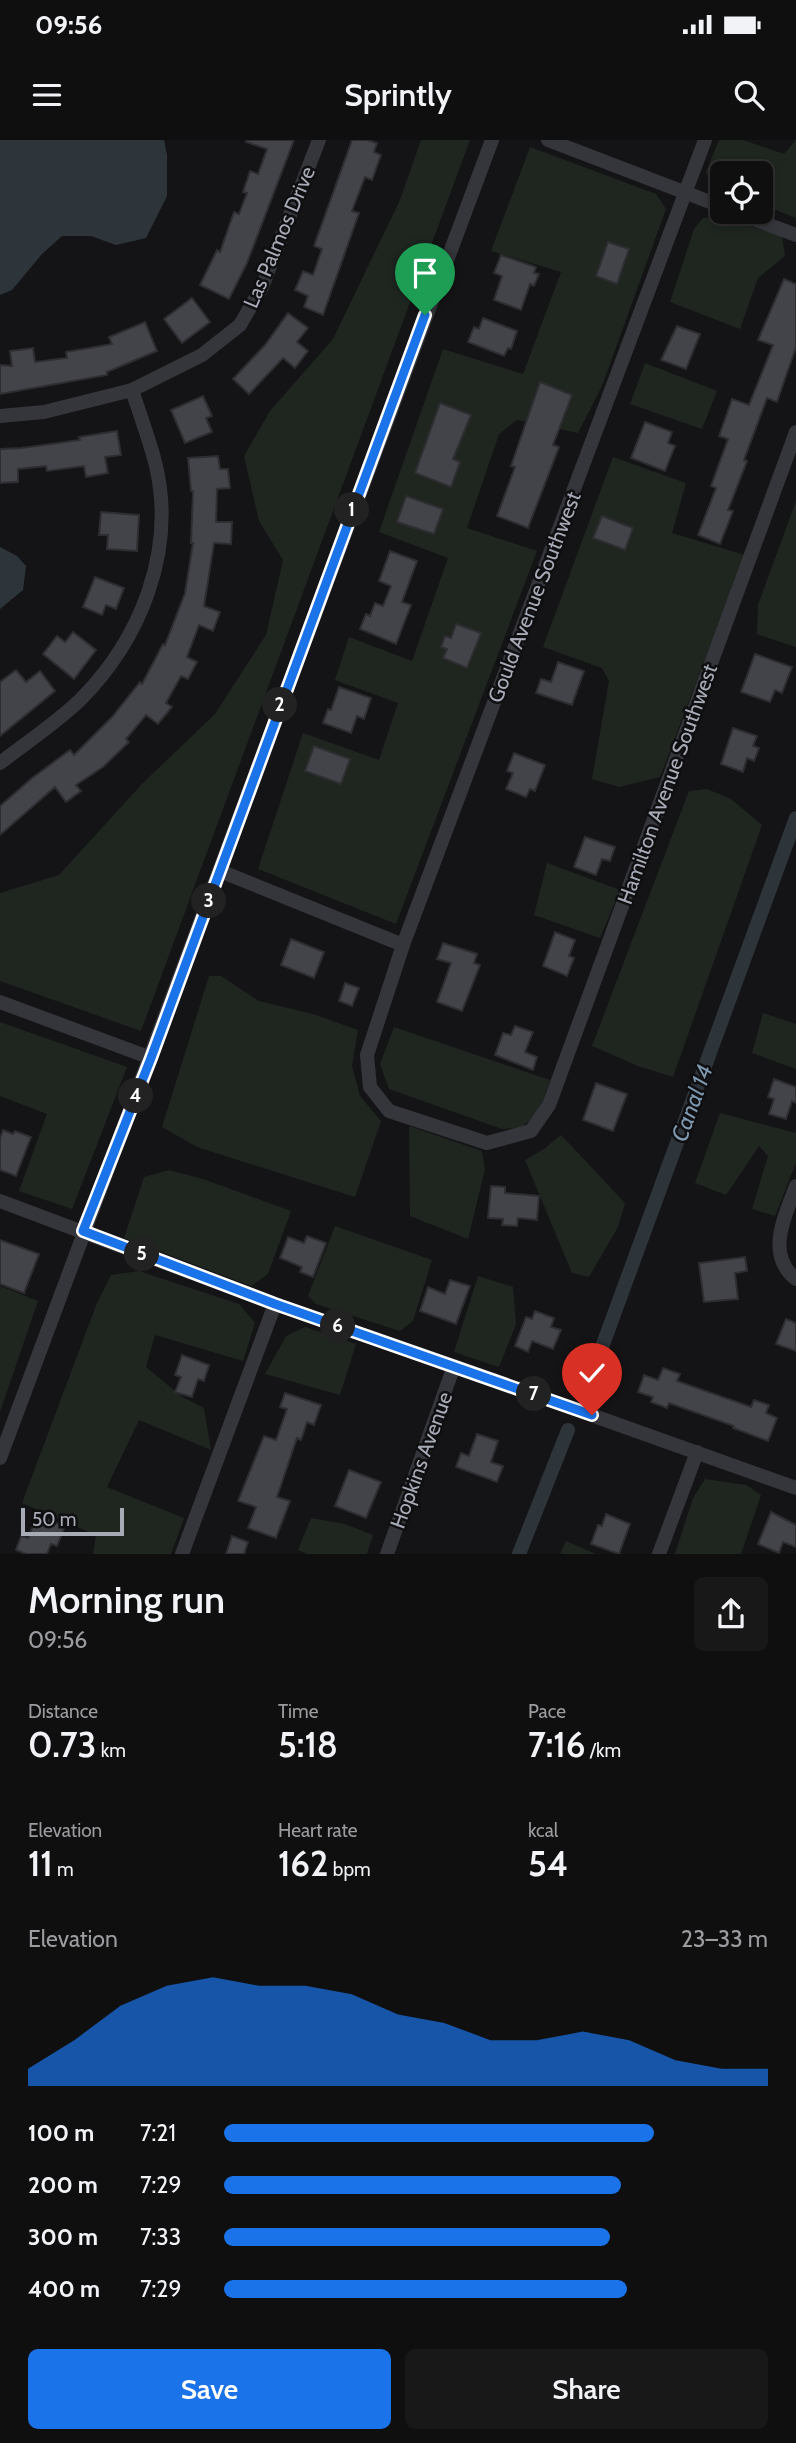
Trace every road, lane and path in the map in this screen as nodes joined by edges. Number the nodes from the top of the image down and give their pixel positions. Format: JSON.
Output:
{"nodes":[{"id":1,"x":319,"y":140,"type":"edge"},
{"id":2,"x":492,"y":140,"type":"edge"},
{"id":3,"x":548,"y":140,"type":"edge"},
{"id":4,"x":705,"y":140,"type":"edge"},
{"id":5,"x":686,"y":192,"type":"junction"},
{"id":6,"x":710,"y":202,"type":"edge"},
{"id":7,"x":767,"y":224,"type":"edge"},
{"id":8,"x":796,"y":235,"type":"edge"},
{"id":9,"x":132,"y":390,"type":"junction"},
{"id":10,"x":0,"y":416,"type":"edge"},
{"id":11,"x":796,"y":432,"type":"edge"},
{"id":12,"x":0,"y":763,"type":"edge"},
{"id":13,"x":220,"y":871,"type":"junction"},
{"id":14,"x":403,"y":945,"type":"junction"},
{"id":15,"x":0,"y":1002,"type":"edge"},
{"id":16,"x":367,"y":1055,"type":"joint"},
{"id":17,"x":151,"y":1058,"type":"junction"},
{"id":18,"x":796,"y":1186,"type":"edge"},
{"id":19,"x":0,"y":1201,"type":"edge"},
{"id":20,"x":83,"y":1231,"type":"junction"},
{"id":21,"x":796,"y":1279,"type":"edge"},
{"id":22,"x":275,"y":1304,"type":"junction"},
{"id":23,"x":454,"y":1366,"type":"junction"},
{"id":24,"x":697,"y":1452,"type":"junction"},
{"id":25,"x":0,"y":1458,"type":"edge"},
{"id":26,"x":796,"y":1488,"type":"edge"},
{"id":27,"x":181,"y":1554,"type":"edge"},
{"id":28,"x":387,"y":1554,"type":"edge"},
{"id":29,"x":659,"y":1554,"type":"edge"}],
"edges":[{"from":1,"to":9,"type":"street","name":"Las Palmos Drive"},
{"from":2,"to":13,"type":"street"},
{"from":3,"to":5,"type":"street"},
{"from":4,"to":5,"type":"street","name":"Gould Avenue Southwest"},
{"from":5,"to":6,"type":"street"},
{"from":5,"to":14,"type":"street","name":"Gould Avenue Southwest"},
{"from":7,"to":8,"type":"street"},
{"from":9,"to":10,"type":"street","name":"Las Palmos Drive"},
{"from":9,"to":12,"type":"street"},
{"from":11,"to":16,"type":"street","name":"Hamilton Avenue Southwest"},
{"from":13,"to":14,"type":"street"},
{"from":13,"to":17,"type":"street"},
{"from":14,"to":16,"type":"street","name":"Gould Avenue Southwest"},
{"from":15,"to":17,"type":"street"},
{"from":17,"to":20,"type":"street"},
{"from":18,"to":21,"type":"street"},
{"from":19,"to":20,"type":"street"},
{"from":20,"to":22,"type":"street"},
{"from":20,"to":25,"type":"street"},
{"from":22,"to":23,"type":"street"},
{"from":22,"to":27,"type":"street"},
{"from":23,"to":24,"type":"street"},
{"from":23,"to":28,"type":"street","name":"Hopkins Avenue"},
{"from":24,"to":26,"type":"street"},
{"from":24,"to":29,"type":"street"}]}
